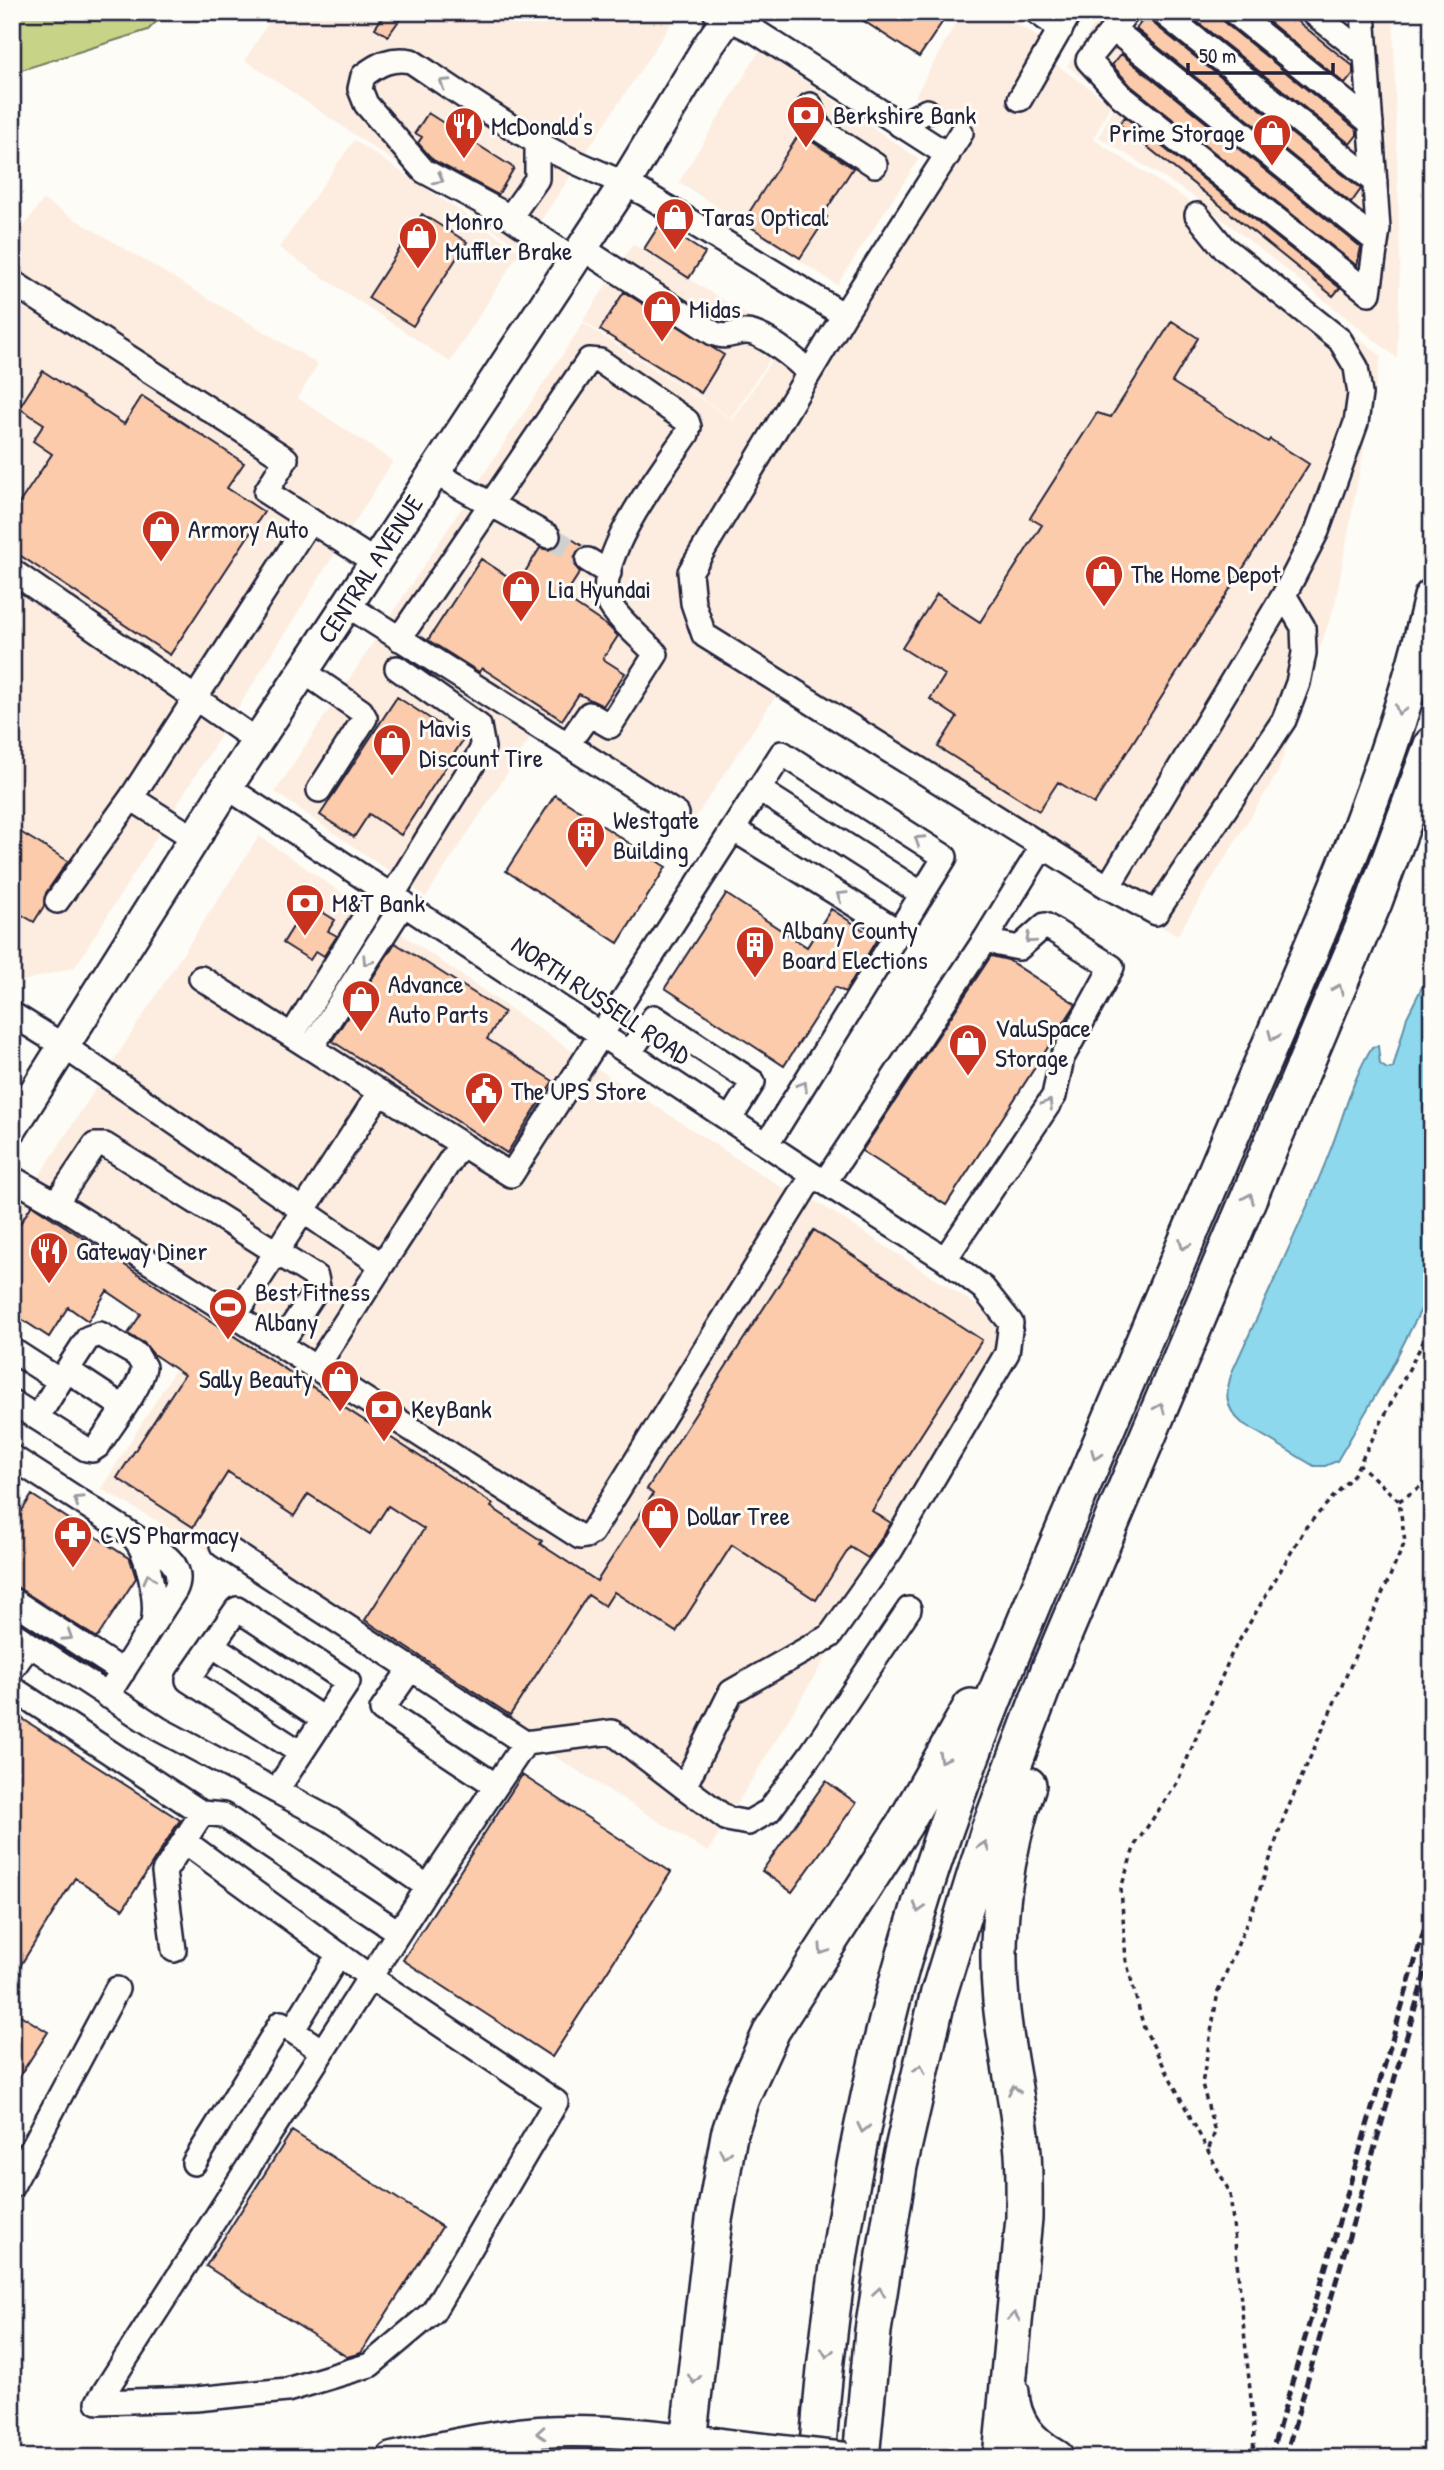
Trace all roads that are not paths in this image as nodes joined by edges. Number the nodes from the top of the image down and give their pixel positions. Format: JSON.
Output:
{"nodes":[{"id":1,"x":1037,"y":12,"type":"edge"},
{"id":2,"x":1162,"y":12,"type":"edge"},
{"id":3,"x":1234,"y":12,"type":"edge"},
{"id":4,"x":1363,"y":12,"type":"edge"},
{"id":5,"x":725,"y":14,"type":"edge"},
{"id":6,"x":1321,"y":16,"type":"edge"},
{"id":7,"x":1065,"y":21,"type":"edge"},
{"id":8,"x":1120,"y":21,"type":"edge"},
{"id":9,"x":1366,"y":55,"type":"junction"},
{"id":10,"x":1020,"y":99,"type":"dead end"},
{"id":11,"x":810,"y":104,"type":"dead end"},
{"id":12,"x":927,"y":111,"type":"dead end"},
{"id":13,"x":1371,"y":122,"type":"junction"},
{"id":14,"x":900,"y":125,"type":"junction"},
{"id":15,"x":961,"y":133,"type":"dead end"},
{"id":16,"x":537,"y":143,"type":"junction"},
{"id":17,"x":948,"y":155,"type":"junction"},
{"id":18,"x":875,"y":165,"type":"dead end"},
{"id":19,"x":586,"y":169,"type":"junction"},
{"id":20,"x":537,"y":179,"type":"junction"},
{"id":21,"x":1375,"y":182,"type":"junction"},
{"id":22,"x":625,"y":183,"type":"junction"},
{"id":23,"x":1197,"y":215,"type":"dead end"},
{"id":24,"x":510,"y":217,"type":"junction"},
{"id":25,"x":1376,"y":241,"type":"junction"},
{"id":26,"x":578,"y":254,"type":"junction"},
{"id":27,"x":12,"y":282,"type":"edge"},
{"id":28,"x":844,"y":315,"type":"junction"},
{"id":29,"x":809,"y":373,"type":"junction"},
{"id":30,"x":433,"y":472,"type":"junction"},
{"id":31,"x":491,"y":504,"type":"junction"},
{"id":32,"x":310,"y":520,"type":"junction"},
{"id":33,"x":548,"y":536,"type":"tunnel mouth"},
{"id":34,"x":588,"y":560,"type":"tunnel mouth"},
{"id":35,"x":375,"y":562,"type":"junction"},
{"id":36,"x":12,"y":571,"type":"edge"},
{"id":37,"x":609,"y":573,"type":"junction"},
{"id":38,"x":1284,"y":595,"type":"junction"},
{"id":39,"x":1432,"y":597,"type":"edge"},
{"id":40,"x":346,"y":605,"type":"junction"},
{"id":41,"x":399,"y":639,"type":"junction"},
{"id":42,"x":397,"y":668,"type":"dead end"},
{"id":43,"x":303,"y":671,"type":"junction"},
{"id":44,"x":195,"y":698,"type":"junction"},
{"id":45,"x":257,"y":741,"type":"junction"},
{"id":46,"x":568,"y":744,"type":"junction"},
{"id":47,"x":1432,"y":745,"type":"edge"},
{"id":48,"x":227,"y":787,"type":"junction"},
{"id":49,"x":758,"y":789,"type":"junction"},
{"id":50,"x":319,"y":790,"type":"dead end"},
{"id":51,"x":131,"y":798,"type":"junction"},
{"id":52,"x":677,"y":814,"type":"dead end"},
{"id":53,"x":733,"y":830,"type":"junction"},
{"id":54,"x":194,"y":838,"type":"junction"},
{"id":55,"x":1042,"y":847,"type":"junction"},
{"id":56,"x":1108,"y":887,"type":"junction"},
{"id":57,"x":922,"y":894,"type":"junction"},
{"id":58,"x":393,"y":896,"type":"junction"},
{"id":59,"x":57,"y":901,"type":"dead end"},
{"id":60,"x":899,"y":932,"type":"junction"},
{"id":61,"x":986,"y":937,"type":"junction"},
{"id":62,"x":201,"y":978,"type":"dead end"},
{"id":63,"x":12,"y":1014,"type":"edge"},
{"id":64,"x":602,"y":1034,"type":"junction"},
{"id":65,"x":292,"y":1035,"type":"junction"},
{"id":66,"x":65,"y":1047,"type":"junction"},
{"id":67,"x":311,"y":1048,"type":"junction"},
{"id":68,"x":630,"y":1052,"type":"junction"},
{"id":69,"x":380,"y":1092,"type":"junction"},
{"id":70,"x":21,"y":1096,"type":"edge"},
{"id":71,"x":730,"y":1119,"type":"junction"},
{"id":72,"x":12,"y":1128,"type":"edge"},
{"id":73,"x":461,"y":1144,"type":"junction"},
{"id":74,"x":767,"y":1144,"type":"junction"},
{"id":75,"x":12,"y":1178,"type":"edge"},
{"id":76,"x":819,"y":1178,"type":"junction"},
{"id":77,"x":56,"y":1203,"type":"junction"},
{"id":78,"x":303,"y":1210,"type":"junction"},
{"id":79,"x":277,"y":1253,"type":"junction"},
{"id":80,"x":945,"y":1259,"type":"junction"},
{"id":81,"x":382,"y":1265,"type":"junction"},
{"id":82,"x":236,"y":1316,"type":"junction"},
{"id":83,"x":280,"y":1345,"type":"junction"},
{"id":84,"x":12,"y":1350,"type":"edge"},
{"id":85,"x":317,"y":1368,"type":"junction"},
{"id":86,"x":64,"y":1375,"type":"junction"},
{"id":87,"x":12,"y":1402,"type":"edge"},
{"id":88,"x":123,"y":1407,"type":"junction"},
{"id":89,"x":37,"y":1418,"type":"junction"},
{"id":90,"x":1141,"y":1451,"type":"junction"},
{"id":91,"x":16,"y":1460,"type":"edge"},
{"id":92,"x":222,"y":1545,"type":"dead end"},
{"id":93,"x":1047,"y":1569,"type":"junction"},
{"id":94,"x":12,"y":1600,"type":"edge"},
{"id":95,"x":909,"y":1609,"type":"dead end"},
{"id":96,"x":21,"y":1639,"type":"edge"},
{"id":97,"x":212,"y":1646,"type":"junction"},
{"id":98,"x":411,"y":1668,"type":"junction"},
{"id":99,"x":12,"y":1669,"type":"edge"},
{"id":100,"x":123,"y":1672,"type":"junction"},
{"id":101,"x":12,"y":1688,"type":"edge"},
{"id":102,"x":107,"y":1696,"type":"junction"},
{"id":103,"x":323,"y":1719,"type":"junction"},
{"id":104,"x":525,"y":1743,"type":"junction"},
{"id":105,"x":301,"y":1753,"type":"junction"},
{"id":106,"x":495,"y":1785,"type":"junction"},
{"id":107,"x":684,"y":1787,"type":"junction"},
{"id":108,"x":276,"y":1791,"type":"junction"},
{"id":109,"x":202,"y":1813,"type":"junction"},
{"id":110,"x":184,"y":1841,"type":"junction"},
{"id":111,"x":428,"y":1887,"type":"junction"},
{"id":112,"x":398,"y":1932,"type":"junction"},
{"id":113,"x":174,"y":1950,"type":"dead end"},
{"id":114,"x":339,"y":1954,"type":"junction"},
{"id":115,"x":370,"y":1977,"type":"junction"},
{"id":116,"x":117,"y":1989,"type":"dead end"},
{"id":117,"x":292,"y":2031,"type":"junction"},
{"id":118,"x":322,"y":2051,"type":"junction"},
{"id":119,"x":194,"y":2163,"type":"dead end"},
{"id":120,"x":15,"y":2176,"type":"edge"},
{"id":121,"x":1009,"y":2363,"type":"junction"},
{"id":122,"x":687,"y":2449,"type":"edge"},
{"id":123,"x":392,"y":2458,"type":"edge"},
{"id":124,"x":817,"y":2458,"type":"edge"},
{"id":125,"x":846,"y":2458,"type":"edge"},
{"id":126,"x":861,"y":2458,"type":"edge"},
{"id":127,"x":1002,"y":2458,"type":"edge"},
{"id":128,"x":1056,"y":2458,"type":"edge"}],
"edges":[{"from":1,"to":7,"type":"street"},
{"from":2,"to":21,"type":"street"},
{"from":3,"to":13,"type":"street"},
{"from":4,"to":9,"type":"street"},
{"from":5,"to":14,"type":"street"},
{"from":5,"to":22,"type":"main road","name":"CENTRAL AVENUE"},
{"from":6,"to":9,"type":"street"},
{"from":7,"to":10,"type":"street"},
{"from":8,"to":25,"type":"street"},
{"from":8,"to":25,"type":"street"},
{"from":9,"to":13,"type":"street"},
{"from":11,"to":18,"type":"street"},
{"from":12,"to":14,"type":"street"},
{"from":13,"to":21,"type":"street"},
{"from":14,"to":17,"type":"street"},
{"from":15,"to":17,"type":"street"},
{"from":16,"to":19,"type":"street"},
{"from":16,"to":20,"type":"street"},
{"from":16,"to":24,"type":"street","one_way":true},
{"from":17,"to":28,"type":"street"},
{"from":19,"to":20,"type":"street"},
{"from":19,"to":22,"type":"street"},
{"from":20,"to":24,"type":"street"},
{"from":21,"to":25,"type":"street"},
{"from":22,"to":26,"type":"main road","name":"CENTRAL AVENUE"},
{"from":22,"to":28,"type":"street"},
{"from":23,"to":38,"type":"street"},
{"from":24,"to":26,"type":"street"},
{"from":26,"to":29,"type":"street"},
{"from":26,"to":30,"type":"main road","name":"CENTRAL AVENUE"},
{"from":27,"to":32,"type":"street"},
{"from":28,"to":29,"type":"street"},
{"from":29,"to":55,"type":"street"},
{"from":30,"to":31,"type":"street"},
{"from":30,"to":35,"type":"main road","name":"CENTRAL AVENUE"},
{"from":31,"to":33,"type":"street"},
{"from":31,"to":37,"type":"street"},
{"from":31,"to":41,"type":"street"},
{"from":32,"to":35,"type":"street"},
{"from":32,"to":44,"type":"street"},
{"from":34,"to":37,"type":"street"},
{"from":35,"to":40,"type":"main road","name":"CENTRAL AVENUE"},
{"from":36,"to":44,"type":"street"},
{"from":37,"to":46,"type":"street"},
{"from":38,"to":56,"type":"street"},
{"from":38,"to":56,"type":"street"},
{"from":39,"to":93,"type":"highway","one_way":true},
{"from":40,"to":41,"type":"street"},
{"from":40,"to":43,"type":"main road","name":"CENTRAL AVENUE"},
{"from":41,"to":46,"type":"street"},
{"from":42,"to":58,"type":"street"},
{"from":43,"to":45,"type":"main road","name":"CENTRAL AVENUE"},
{"from":43,"to":50,"type":"street"},
{"from":44,"to":45,"type":"street"},
{"from":44,"to":51,"type":"street"},
{"from":45,"to":48,"type":"main road","name":"CENTRAL AVENUE"},
{"from":46,"to":52,"type":"street"},
{"from":90,"to":47,"type":"highway","one_way":true},
{"from":48,"to":54,"type":"main road","name":"CENTRAL AVENUE"},
{"from":48,"to":58,"type":"street","name":"NORTH RUSSELL ROAD"},
{"from":49,"to":53,"type":"street"},
{"from":49,"to":57,"type":"street"},
{"from":57,"to":49,"type":"street","one_way":true},
{"from":51,"to":54,"type":"street"},
{"from":51,"to":59,"type":"street"},
{"from":60,"to":53,"type":"street","one_way":true},
{"from":53,"to":64,"type":"street"},
{"from":54,"to":66,"type":"main road","name":"CENTRAL AVENUE"},
{"from":55,"to":56,"type":"street"},
{"from":55,"to":61,"type":"street"},
{"from":57,"to":60,"type":"street"},
{"from":58,"to":64,"type":"street","name":"NORTH RUSSELL ROAD"},
{"from":58,"to":65,"type":"street"},
{"from":58,"to":67,"type":"street","one_way":true},
{"from":74,"to":60,"type":"street","one_way":true},
{"from":61,"to":76,"type":"street"},
{"from":80,"to":61,"type":"street","one_way":true},
{"from":62,"to":65,"type":"street"},
{"from":63,"to":66,"type":"street"},
{"from":64,"to":68,"type":"street","name":"NORTH RUSSELL ROAD"},
{"from":64,"to":73,"type":"street"},
{"from":65,"to":67,"type":"street"},
{"from":66,"to":70,"type":"main road","name":"CENTRAL AVENUE"},
{"from":66,"to":78,"type":"street"},
{"from":67,"to":69,"type":"street"},
{"from":68,"to":71,"type":"street","name":"NORTH RUSSELL ROAD"},
{"from":68,"to":71,"type":"street"},
{"from":69,"to":73,"type":"street"},
{"from":69,"to":78,"type":"street"},
{"from":70,"to":72,"type":"main road","name":"CENTRAL AVENUE"},
{"from":71,"to":74,"type":"street","name":"NORTH RUSSELL ROAD"},
{"from":73,"to":81,"type":"street"},
{"from":74,"to":76,"type":"street","name":"NORTH RUSSELL ROAD"},
{"from":75,"to":77,"type":"street"},
{"from":76,"to":80,"type":"street","name":"NORTH RUSSELL ROAD"},
{"from":76,"to":85,"type":"street"},
{"from":77,"to":79,"type":"street"},
{"from":77,"to":82,"type":"street"},
{"from":78,"to":79,"type":"street"},
{"from":78,"to":81,"type":"street"},
{"from":79,"to":82,"type":"street"},
{"from":79,"to":83,"type":"street"},
{"from":80,"to":107,"type":"street","name":"NORTH RUSSELL ROAD"},
{"from":81,"to":85,"type":"street"},
{"from":82,"to":83,"type":"street"},
{"from":83,"to":85,"type":"street"},
{"from":84,"to":86,"type":"street"},
{"from":86,"to":88,"type":"street"},
{"from":86,"to":88,"type":"street"},
{"from":86,"to":89,"type":"street"},
{"from":87,"to":89,"type":"street"},
{"from":88,"to":89,"type":"street"},
{"from":121,"to":90,"type":"highway","one_way":true},
{"from":126,"to":90,"type":"highway","one_way":true},
{"from":100,"to":91,"type":"street","one_way":true},
{"from":92,"to":98,"type":"street"},
{"from":93,"to":122,"type":"highway","one_way":true},
{"from":93,"to":124,"type":"highway","one_way":true},
{"from":94,"to":100,"type":"street","one_way":true},
{"from":95,"to":107,"type":"street"},
{"from":96,"to":99,"type":"street"},
{"from":96,"to":102,"type":"street"},
{"from":97,"to":103,"type":"street"},
{"from":97,"to":103,"type":"street"},
{"from":97,"to":105,"type":"street"},
{"from":98,"to":104,"type":"street"},
{"from":98,"to":106,"type":"street"},
{"from":100,"to":102,"type":"street"},
{"from":101,"to":109,"type":"street"},
{"from":102,"to":108,"type":"street"},
{"from":103,"to":105,"type":"street"},
{"from":104,"to":106,"type":"street"},
{"from":104,"to":107,"type":"street"},
{"from":105,"to":108,"type":"street"},
{"from":106,"to":111,"type":"street"},
{"from":108,"to":111,"type":"street"},
{"from":109,"to":110,"type":"street"},
{"from":109,"to":112,"type":"street"},
{"from":110,"to":113,"type":"street"},
{"from":110,"to":114,"type":"street"},
{"from":111,"to":112,"type":"street"},
{"from":112,"to":115,"type":"street"},
{"from":114,"to":115,"type":"street"},
{"from":114,"to":117,"type":"street"},
{"from":115,"to":118,"type":"street"},
{"from":115,"to":118,"type":"street"},
{"from":116,"to":120,"type":"street"},
{"from":117,"to":118,"type":"street"},
{"from":117,"to":119,"type":"street"},
{"from":121,"to":127,"type":"highway"},
{"from":121,"to":128,"type":"highway"},
{"from":122,"to":123,"type":"main road","one_way":true},
{"from":122,"to":125,"type":"main road","bridge":true}]}
